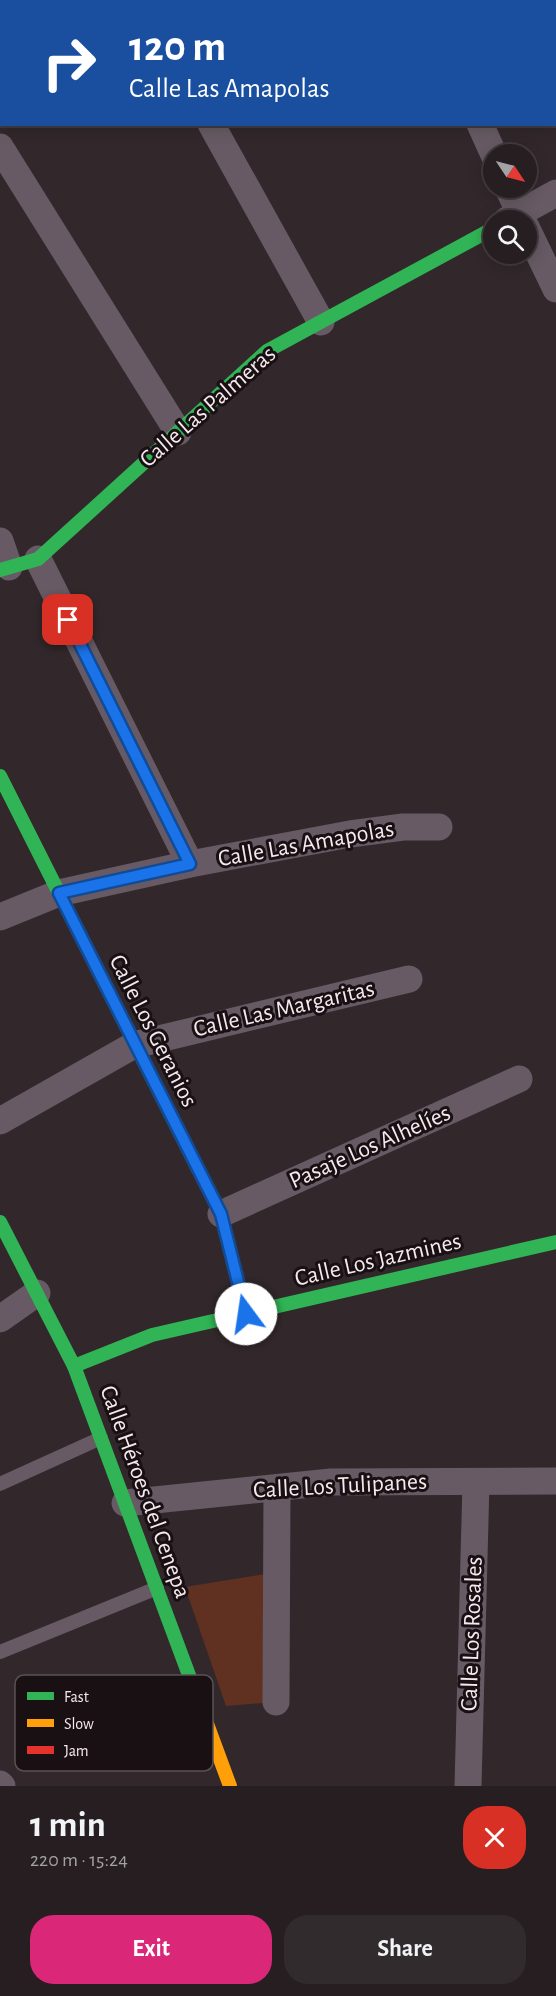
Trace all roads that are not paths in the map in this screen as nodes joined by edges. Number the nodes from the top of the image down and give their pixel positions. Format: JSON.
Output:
{"nodes":[{"id":1,"x":212,"y":126,"type":"edge"},
{"id":2,"x":481,"y":126,"type":"edge"},
{"id":3,"x":489,"y":144,"type":"edge"},
{"id":4,"x":0,"y":147,"type":"edge"},
{"id":5,"x":556,"y":193,"type":"edge"},
{"id":6,"x":533,"y":210,"type":"edge"},
{"id":7,"x":483,"y":234,"type":"edge"},
{"id":8,"x":537,"y":254,"type":"edge"},
{"id":9,"x":556,"y":289,"type":"edge"},
{"id":10,"x":321,"y":322,"type":"junction"},
{"id":11,"x":178,"y":432,"type":"junction"},
{"id":12,"x":0,"y":541,"type":"edge"},
{"id":13,"x":38,"y":559,"type":"junction"},
{"id":14,"x":5,"y":568,"type":"edge"},
{"id":15,"x":0,"y":776,"type":"edge"},
{"id":16,"x":439,"y":827,"type":"dead end"},
{"id":17,"x":190,"y":864,"type":"junction"},
{"id":18,"x":59,"y":893,"type":"junction"},
{"id":19,"x":0,"y":917,"type":"edge"},
{"id":20,"x":409,"y":979,"type":"dead end"},
{"id":21,"x":134,"y":1045,"type":"junction"},
{"id":22,"x":519,"y":1079,"type":"dead end"},
{"id":23,"x":0,"y":1121,"type":"edge"},
{"id":24,"x":221,"y":1214,"type":"junction"},
{"id":25,"x":0,"y":1222,"type":"edge"},
{"id":26,"x":556,"y":1242,"type":"edge"},
{"id":27,"x":36,"y":1293,"type":"junction"},
{"id":28,"x":246,"y":1314,"type":"junction"},
{"id":29,"x":0,"y":1318,"type":"edge"},
{"id":30,"x":74,"y":1366,"type":"junction"},
{"id":31,"x":101,"y":1438,"type":"junction"},
{"id":32,"x":556,"y":1481,"type":"edge"},
{"id":33,"x":476,"y":1482,"type":"junction"},
{"id":34,"x":0,"y":1484,"type":"edge"},
{"id":35,"x":277,"y":1488,"type":"junction"},
{"id":36,"x":125,"y":1503,"type":"junction"},
{"id":37,"x":157,"y":1588,"type":"junction"},
{"id":38,"x":0,"y":1652,"type":"edge"},
{"id":39,"x":189,"y":1675,"type":"edge"},
{"id":40,"x":276,"y":1702,"type":"dead end"},
{"id":41,"x":213,"y":1740,"type":"edge"},
{"id":42,"x":230,"y":1786,"type":"edge"},
{"id":43,"x":468,"y":1786,"type":"edge"}],
"edges":[{"from":1,"to":10,"type":"street"},
{"from":2,"to":3,"type":"street"},
{"from":4,"to":11,"type":"street"},
{"from":5,"to":6,"type":"street"},
{"from":7,"to":10,"type":"street","name":"Calle Las Palmeras"},
{"from":8,"to":9,"type":"street"},
{"from":10,"to":11,"type":"street","name":"Calle Las Palmeras"},
{"from":11,"to":13,"type":"street","name":"Calle Las Palmeras"},
{"from":12,"to":14,"type":"street"},
{"from":13,"to":14,"type":"street","name":"Calle Las Palmeras"},
{"from":13,"to":17,"type":"street"},
{"from":15,"to":18,"type":"street","name":"Calle Los Geranios"},
{"from":16,"to":17,"type":"street","name":"Calle Las Amapolas"},
{"from":17,"to":18,"type":"street","name":"Calle Las Amapolas"},
{"from":18,"to":19,"type":"street","name":"Calle Las Amapolas"},
{"from":18,"to":21,"type":"street","name":"Calle Los Geranios"},
{"from":20,"to":21,"type":"street","name":"Calle Las Margaritas"},
{"from":21,"to":23,"type":"street","name":"Calle Las Margaritas"},
{"from":21,"to":24,"type":"street","name":"Calle Los Geranios"},
{"from":22,"to":24,"type":"street","name":"Pasaje Los Alhelíes"},
{"from":24,"to":28,"type":"street","name":"Calle Los Geranios"},
{"from":25,"to":27,"type":"street","name":"Calle Héroes del Cenepa"},
{"from":26,"to":28,"type":"street","name":"Calle Los Jazmines"},
{"from":27,"to":29,"type":"street"},
{"from":27,"to":30,"type":"street","name":"Calle Héroes del Cenepa"},
{"from":28,"to":30,"type":"street","name":"Calle Los Jazmines"},
{"from":30,"to":31,"type":"street","name":"Calle Héroes del Cenepa"},
{"from":31,"to":34,"type":"lane"},
{"from":31,"to":36,"type":"street","name":"Calle Héroes del Cenepa"},
{"from":32,"to":33,"type":"street","name":"Calle Los Tulipanes"},
{"from":33,"to":35,"type":"street","name":"Calle Los Tulipanes"},
{"from":33,"to":43,"type":"street","name":"Calle Los Rosales"},
{"from":35,"to":36,"type":"street","name":"Calle Los Tulipanes"},
{"from":35,"to":40,"type":"street"},
{"from":36,"to":37,"type":"street","name":"Calle Héroes del Cenepa"},
{"from":37,"to":38,"type":"lane"},
{"from":37,"to":39,"type":"street","name":"Calle Héroes del Cenepa"},
{"from":41,"to":42,"type":"street","name":"Calle Héroes del Cenepa"}]}
